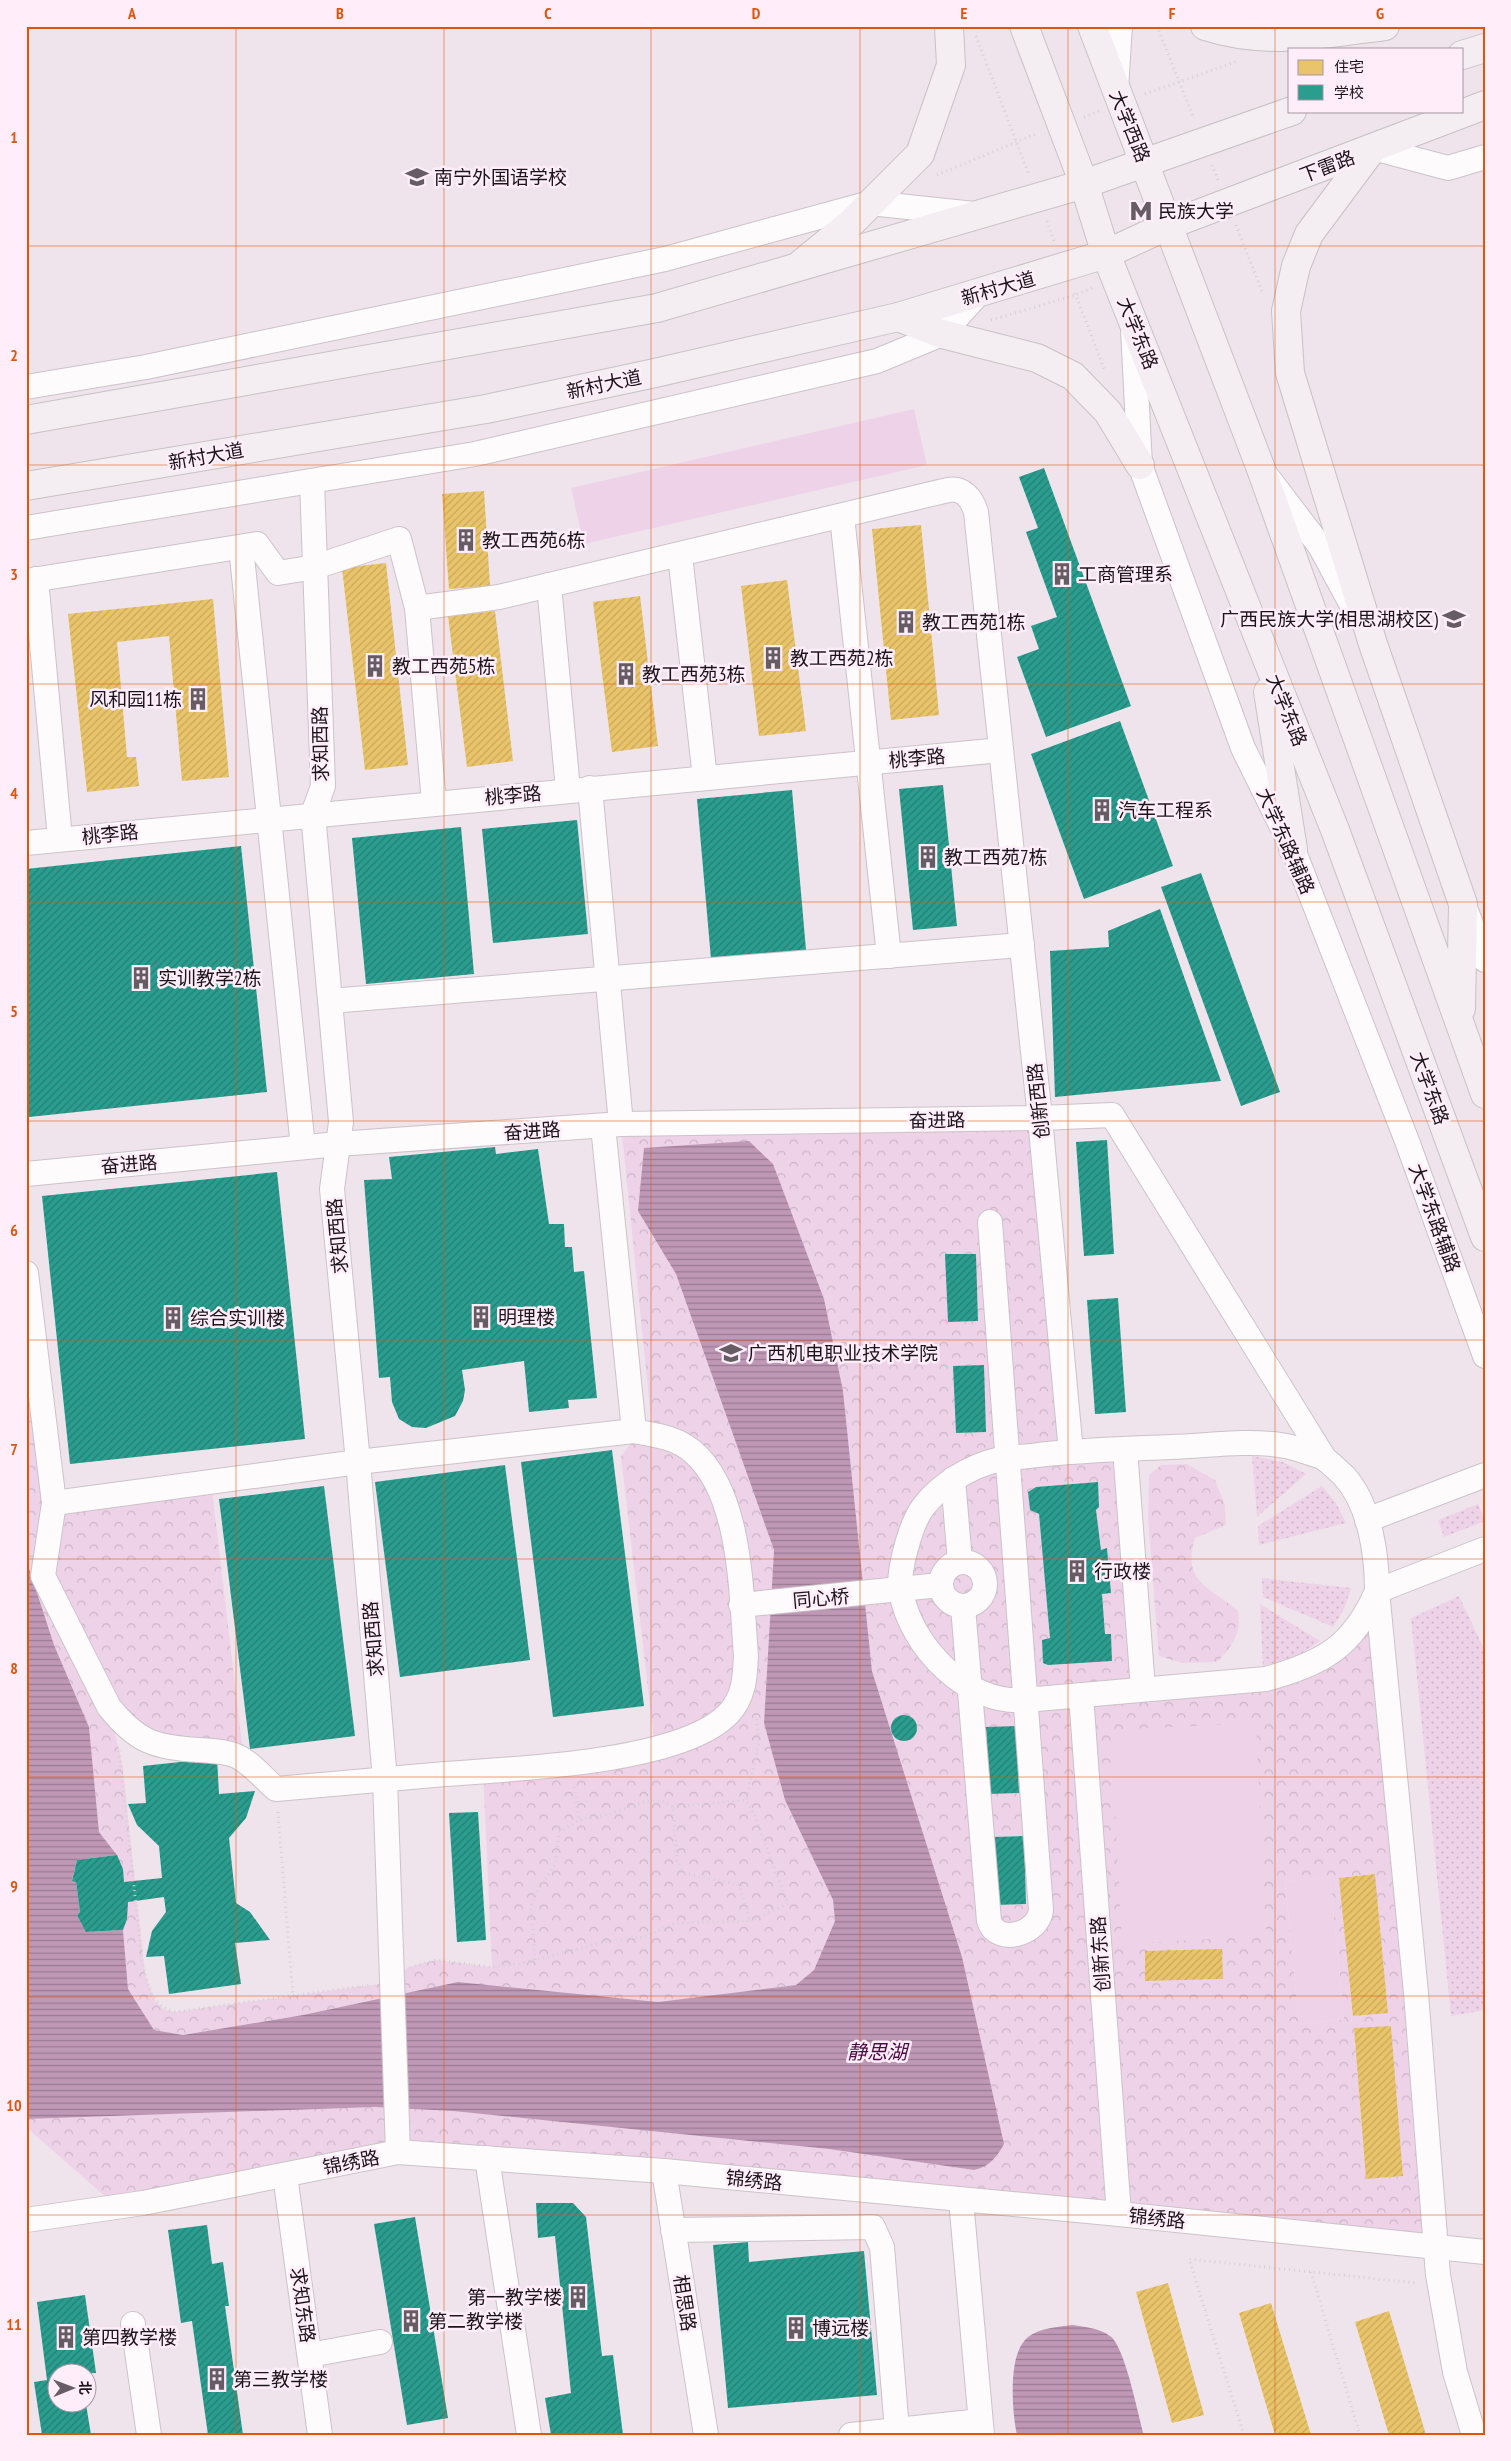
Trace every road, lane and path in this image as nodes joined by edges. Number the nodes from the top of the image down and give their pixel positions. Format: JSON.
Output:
{"nodes":[{"id":1,"x":949,"y":26,"type":"edge"},
{"id":2,"x":1024,"y":26,"type":"edge"},
{"id":3,"x":1092,"y":26,"type":"edge"},
{"id":4,"x":1120,"y":26,"type":"edge"},
{"id":5,"x":1205,"y":26,"type":"edge"},
{"id":6,"x":1384,"y":26,"type":"edge"},
{"id":7,"x":1398,"y":26,"type":"edge"},
{"id":8,"x":1381,"y":48,"type":"edge"},
{"id":9,"x":1485,"y":48,"type":"edge"},
{"id":10,"x":1464,"y":54,"type":"edge"},
{"id":11,"x":1116,"y":91,"type":"junction"},
{"id":12,"x":1485,"y":106,"type":"edge"},
{"id":13,"x":1289,"y":112,"type":"edge"},
{"id":14,"x":1373,"y":148,"type":"junction"},
{"id":15,"x":1485,"y":156,"type":"edge"},
{"id":16,"x":1145,"y":163,"type":"junction"},
{"id":17,"x":1084,"y":184,"type":"junction"},
{"id":18,"x":870,"y":204,"type":"junction"},
{"id":19,"x":980,"y":215,"type":"junction"},
{"id":20,"x":1169,"y":225,"type":"junction"},
{"id":21,"x":1106,"y":254,"type":"junction"},
{"id":22,"x":793,"y":270,"type":"junction"},
{"id":23,"x":979,"y":293,"type":"junction"},
{"id":24,"x":898,"y":317,"type":"junction"},
{"id":25,"x":1132,"y":318,"type":"junction"},
{"id":26,"x":942,"y":334,"type":"junction"},
{"id":27,"x":26,"y":387,"type":"edge"},
{"id":28,"x":26,"y":420,"type":"edge"},
{"id":29,"x":1140,"y":464,"type":"junction"},
{"id":30,"x":1261,"y":469,"type":"junction"},
{"id":31,"x":312,"y":481,"type":"junction"},
{"id":32,"x":26,"y":486,"type":"edge"},
{"id":33,"x":842,"y":516,"type":"junction"},
{"id":34,"x":26,"y":528,"type":"edge"},
{"id":35,"x":241,"y":547,"type":"junction"},
{"id":36,"x":680,"y":554,"type":"junction"},
{"id":37,"x":315,"y":567,"type":"junction"},
{"id":38,"x":31,"y":580,"type":"edge"},
{"id":39,"x":549,"y":585,"type":"junction"},
{"id":40,"x":417,"y":608,"type":"junction"},
{"id":41,"x":1260,"y":641,"type":"junction"},
{"id":42,"x":1373,"y":644,"type":"junction"},
{"id":43,"x":1001,"y":750,"type":"junction"},
{"id":44,"x":869,"y":762,"type":"junction"},
{"id":45,"x":705,"y":778,"type":"junction"},
{"id":46,"x":579,"y":789,"type":"junction"},
{"id":47,"x":434,"y":803,"type":"junction"},
{"id":48,"x":313,"y":814,"type":"junction"},
{"id":49,"x":269,"y":818,"type":"junction"},
{"id":50,"x":60,"y":839,"type":"junction"},
{"id":51,"x":26,"y":842,"type":"edge"},
{"id":52,"x":1293,"y":849,"type":"junction"},
{"id":53,"x":1463,"y":904,"type":"junction"},
{"id":54,"x":1022,"y":945,"type":"junction"},
{"id":55,"x":889,"y":956,"type":"junction"},
{"id":56,"x":1485,"y":960,"type":"edge"},
{"id":57,"x":607,"y":978,"type":"junction"},
{"id":58,"x":330,"y":1001,"type":"junction"},
{"id":59,"x":1460,"y":1026,"type":"junction"},
{"id":60,"x":1485,"y":1094,"type":"edge"},
{"id":61,"x":1040,"y":1118,"type":"junction"},
{"id":62,"x":612,"y":1125,"type":"junction"},
{"id":63,"x":338,"y":1144,"type":"junction"},
{"id":64,"x":303,"y":1147,"type":"junction"},
{"id":65,"x":26,"y":1174,"type":"edge"},
{"id":66,"x":990,"y":1222,"type":"dead end"},
{"id":67,"x":1485,"y":1237,"type":"edge"},
{"id":68,"x":26,"y":1273,"type":"edge"},
{"id":69,"x":1485,"y":1356,"type":"edge"},
{"id":70,"x":634,"y":1431,"type":"junction"},
{"id":71,"x":1125,"y":1449,"type":"junction"},
{"id":72,"x":1071,"y":1452,"type":"junction"},
{"id":73,"x":1006,"y":1458,"type":"junction"},
{"id":74,"x":1324,"y":1458,"type":"junction"},
{"id":75,"x":358,"y":1462,"type":"junction"},
{"id":76,"x":1485,"y":1475,"type":"edge"},
{"id":77,"x":953,"y":1479,"type":"junction"},
{"id":78,"x":54,"y":1503,"type":"junction"},
{"id":79,"x":1367,"y":1520,"type":"junction"},
{"id":80,"x":1485,"y":1549,"type":"edge"},
{"id":81,"x":960,"y":1562,"type":"junction"},
{"id":82,"x":34,"y":1577,"type":"edge"},
{"id":83,"x":1025,"y":1578,"type":"junction"},
{"id":84,"x":985,"y":1582,"type":"junction"},
{"id":85,"x":940,"y":1585,"type":"junction"},
{"id":86,"x":900,"y":1590,"type":"junction"},
{"id":87,"x":1377,"y":1591,"type":"junction"},
{"id":88,"x":742,"y":1605,"type":"junction"},
{"id":89,"x":963,"y":1607,"type":"junction"},
{"id":90,"x":970,"y":1688,"type":"junction"},
{"id":91,"x":1143,"y":1689,"type":"junction"},
{"id":92,"x":1081,"y":1695,"type":"junction"},
{"id":93,"x":741,"y":1696,"type":"junction"},
{"id":94,"x":1025,"y":1700,"type":"junction"},
{"id":95,"x":117,"y":1744,"type":"dead end"},
{"id":96,"x":570,"y":1764,"type":"junction"},
{"id":97,"x":384,"y":1780,"type":"junction"},
{"id":98,"x":276,"y":1789,"type":"junction"},
{"id":99,"x":746,"y":1800,"type":"junction"},
{"id":100,"x":673,"y":1807,"type":"junction"},
{"id":101,"x":579,"y":1820,"type":"junction"},
{"id":102,"x":748,"y":1920,"type":"junction"},
{"id":103,"x":534,"y":1960,"type":"junction"},
{"id":104,"x":394,"y":1987,"type":"junction"},
{"id":105,"x":293,"y":1997,"type":"junction"},
{"id":106,"x":398,"y":2152,"type":"junction"},
{"id":107,"x":487,"y":2158,"type":"junction"},
{"id":108,"x":664,"y":2171,"type":"junction"},
{"id":109,"x":286,"y":2174,"type":"junction"},
{"id":110,"x":961,"y":2200,"type":"junction"},
{"id":111,"x":1119,"y":2214,"type":"junction"},
{"id":112,"x":26,"y":2220,"type":"edge"},
{"id":113,"x":673,"y":2230,"type":"junction"},
{"id":114,"x":1435,"y":2246,"type":"junction"},
{"id":115,"x":1485,"y":2252,"type":"edge"},
{"id":116,"x":1311,"y":2272,"type":"junction"},
{"id":117,"x":1440,"y":2285,"type":"junction"},
{"id":118,"x":133,"y":2324,"type":"dead end"},
{"id":119,"x":380,"y":2342,"type":"dead end"},
{"id":120,"x":310,"y":2355,"type":"junction"},
{"id":121,"x":981,"y":2428,"type":"edge"},
{"id":122,"x":897,"y":2430,"type":"junction"},
{"id":123,"x":149,"y":2435,"type":"edge"},
{"id":124,"x":320,"y":2435,"type":"edge"},
{"id":125,"x":530,"y":2435,"type":"edge"},
{"id":126,"x":706,"y":2435,"type":"edge"},
{"id":127,"x":851,"y":2435,"type":"edge"},
{"id":128,"x":1244,"y":2435,"type":"edge"},
{"id":129,"x":1360,"y":2435,"type":"edge"},
{"id":130,"x":1474,"y":2435,"type":"edge"}],
"edges":[{"from":1,"to":18,"type":"main road"},
{"from":2,"to":17,"type":"main road"},
{"from":3,"to":11,"type":"main road","name":"大学西路"},
{"from":4,"to":11,"type":"street"},
{"from":5,"to":6,"type":"main road"},
{"from":7,"to":8,"type":"main road"},
{"from":9,"to":10,"type":"main road"},
{"from":11,"to":16,"type":"main road","name":"大学西路"},
{"from":12,"to":14,"type":"main road","name":"下雷路"},
{"from":13,"to":16,"type":"main road"},
{"from":14,"to":15,"type":"street"},
{"from":14,"to":20,"type":"main road","name":"下雷路"},
{"from":14,"to":42,"type":"main road"},
{"from":16,"to":17,"type":"main road"},
{"from":16,"to":20,"type":"main road","name":"大学西路"},
{"from":17,"to":19,"type":"main road"},
{"from":17,"to":21,"type":"main road","name":"大学东路"},
{"from":18,"to":19,"type":"street"},
{"from":18,"to":22,"type":"main road"},
{"from":18,"to":27,"type":"street"},
{"from":19,"to":22,"type":"main road"},
{"from":20,"to":21,"type":"main road","name":"新村大道"},
{"from":20,"to":30,"type":"main road"},
{"from":21,"to":23,"type":"main road","name":"新村大道"},
{"from":21,"to":25,"type":"main road","name":"大学东路"},
{"from":22,"to":28,"type":"main road"},
{"from":23,"to":24,"type":"main road","name":"新村大道"},
{"from":23,"to":26,"type":"street"},
{"from":24,"to":26,"type":"main road"},
{"from":24,"to":32,"type":"main road","name":"新村大道"},
{"from":25,"to":29,"type":"street","name":"大学东路辅路"},
{"from":25,"to":41,"type":"main road","name":"大学东路"},
{"from":26,"to":29,"type":"main road"},
{"from":26,"to":31,"type":"street"},
{"from":29,"to":52,"type":"street","name":"大学东路辅路"},
{"from":30,"to":42,"type":"street"},
{"from":30,"to":59,"type":"main road"},
{"from":31,"to":34,"type":"street"},
{"from":31,"to":37,"type":"street","name":"求知西路"},
{"from":33,"to":36,"type":"street","name":"创新西路"},
{"from":33,"to":43,"type":"street","name":"创新西路"},
{"from":33,"to":44,"type":"street"},
{"from":35,"to":37,"type":"street"},
{"from":35,"to":38,"type":"street"},
{"from":35,"to":49,"type":"street"},
{"from":36,"to":39,"type":"street","name":"创新西路"},
{"from":36,"to":45,"type":"street"},
{"from":37,"to":40,"type":"street"},
{"from":37,"to":48,"type":"street","name":"求知西路"},
{"from":38,"to":50,"type":"street"},
{"from":39,"to":40,"type":"street","name":"创新西路"},
{"from":39,"to":46,"type":"street"},
{"from":40,"to":47,"type":"street"},
{"from":41,"to":52,"type":"main road"},
{"from":41,"to":67,"type":"main road","name":"大学东路"},
{"from":42,"to":53,"type":"main road"},
{"from":43,"to":44,"type":"street","name":"桃李路"},
{"from":43,"to":54,"type":"street","name":"创新西路"},
{"from":44,"to":45,"type":"street","name":"桃李路"},
{"from":44,"to":55,"type":"street"},
{"from":45,"to":46,"type":"street","name":"桃李路"},
{"from":46,"to":47,"type":"street","name":"桃李路"},
{"from":46,"to":57,"type":"street"},
{"from":47,"to":48,"type":"street","name":"桃李路"},
{"from":48,"to":49,"type":"street","name":"桃李路"},
{"from":48,"to":58,"type":"street","name":"求知西路"},
{"from":49,"to":50,"type":"street","name":"桃李路"},
{"from":49,"to":64,"type":"street"},
{"from":50,"to":51,"type":"street","name":"桃李路"},
{"from":52,"to":69,"type":"street","name":"大学东路辅路"},
{"from":53,"to":56,"type":"street"},
{"from":53,"to":59,"type":"main road"},
{"from":54,"to":55,"type":"street"},
{"from":54,"to":61,"type":"street","name":"创新西路"},
{"from":55,"to":57,"type":"street"},
{"from":57,"to":58,"type":"street"},
{"from":57,"to":62,"type":"street"},
{"from":58,"to":63,"type":"street","name":"求知西路"},
{"from":59,"to":60,"type":"main road"},
{"from":61,"to":62,"type":"street","name":"奋进路"},
{"from":61,"to":72,"type":"street","name":"创新西路"},
{"from":61,"to":74,"type":"street","name":"奋进路"},
{"from":62,"to":63,"type":"street","name":"奋进路"},
{"from":62,"to":70,"type":"street"},
{"from":63,"to":64,"type":"street","name":"奋进路"},
{"from":63,"to":75,"type":"street","name":"求知西路"},
{"from":64,"to":65,"type":"street","name":"奋进路"},
{"from":66,"to":73,"type":"street"},
{"from":68,"to":78,"type":"street"},
{"from":70,"to":75,"type":"street"},
{"from":70,"to":88,"type":"street"},
{"from":71,"to":72,"type":"street"},
{"from":71,"to":74,"type":"street"},
{"from":71,"to":91,"type":"street"},
{"from":72,"to":73,"type":"street"},
{"from":73,"to":77,"type":"street"},
{"from":73,"to":83,"type":"street"},
{"from":74,"to":79,"type":"street"},
{"from":75,"to":78,"type":"street"},
{"from":75,"to":97,"type":"street","name":"求知西路"},
{"from":76,"to":79,"type":"street"},
{"from":77,"to":81,"type":"street"},
{"from":77,"to":86,"type":"street"},
{"from":78,"to":82,"type":"street"},
{"from":79,"to":87,"type":"street"},
{"from":80,"to":87,"type":"street"},
{"from":81,"to":84,"type":"street"},
{"from":81,"to":85,"type":"street"},
{"from":82,"to":98,"type":"street"},
{"from":83,"to":84,"type":"street"},
{"from":83,"to":94,"type":"street"},
{"from":84,"to":89,"type":"street"},
{"from":85,"to":86,"type":"street","name":"同心桥"},
{"from":85,"to":89,"type":"street"},
{"from":86,"to":88,"type":"street","name":"同心桥"},
{"from":86,"to":90,"type":"street"},
{"from":87,"to":91,"type":"street"},
{"from":87,"to":114,"type":"street"},
{"from":88,"to":93,"type":"street"},
{"from":89,"to":90,"type":"street"},
{"from":90,"to":94,"type":"street"},
{"from":90,"to":94,"type":"street"},
{"from":91,"to":92,"type":"street"},
{"from":92,"to":94,"type":"street"},
{"from":92,"to":111,"type":"street","name":"创新东路"},
{"from":93,"to":96,"type":"street"},
{"from":93,"to":99,"type":"path"},
{"from":95,"to":105,"type":"path"},
{"from":96,"to":97,"type":"street"},
{"from":96,"to":101,"type":"path"},
{"from":97,"to":98,"type":"street"},
{"from":97,"to":104,"type":"street","name":"求知西路"},
{"from":98,"to":105,"type":"path"},
{"from":99,"to":100,"type":"path"},
{"from":99,"to":102,"type":"path"},
{"from":100,"to":101,"type":"path"},
{"from":100,"to":102,"type":"path"},
{"from":101,"to":103,"type":"path"},
{"from":102,"to":103,"type":"path"},
{"from":103,"to":104,"type":"path"},
{"from":104,"to":105,"type":"path"},
{"from":104,"to":106,"type":"street","name":"求知西路"},
{"from":106,"to":107,"type":"street","name":"锦绣路"},
{"from":106,"to":109,"type":"street","name":"锦绣路"},
{"from":107,"to":108,"type":"street","name":"锦绣路"},
{"from":107,"to":125,"type":"street"},
{"from":108,"to":110,"type":"street","name":"锦绣路"},
{"from":108,"to":113,"type":"street","name":"相思路"},
{"from":109,"to":112,"type":"street","name":"锦绣路"},
{"from":109,"to":120,"type":"street","name":"求知东路"},
{"from":110,"to":111,"type":"street","name":"锦绣路"},
{"from":110,"to":121,"type":"street"},
{"from":111,"to":114,"type":"street","name":"锦绣路"},
{"from":113,"to":122,"type":"street"},
{"from":113,"to":126,"type":"street","name":"相思路"},
{"from":114,"to":115,"type":"street","name":"锦绣路"},
{"from":114,"to":117,"type":"street"},
{"from":116,"to":117,"type":"path"},
{"from":116,"to":128,"type":"path"},
{"from":116,"to":129,"type":"path"},
{"from":117,"to":130,"type":"street"},
{"from":118,"to":123,"type":"street"},
{"from":119,"to":120,"type":"street"},
{"from":120,"to":124,"type":"street","name":"求知东路"},
{"from":121,"to":122,"type":"street"},
{"from":122,"to":127,"type":"street"}]}
